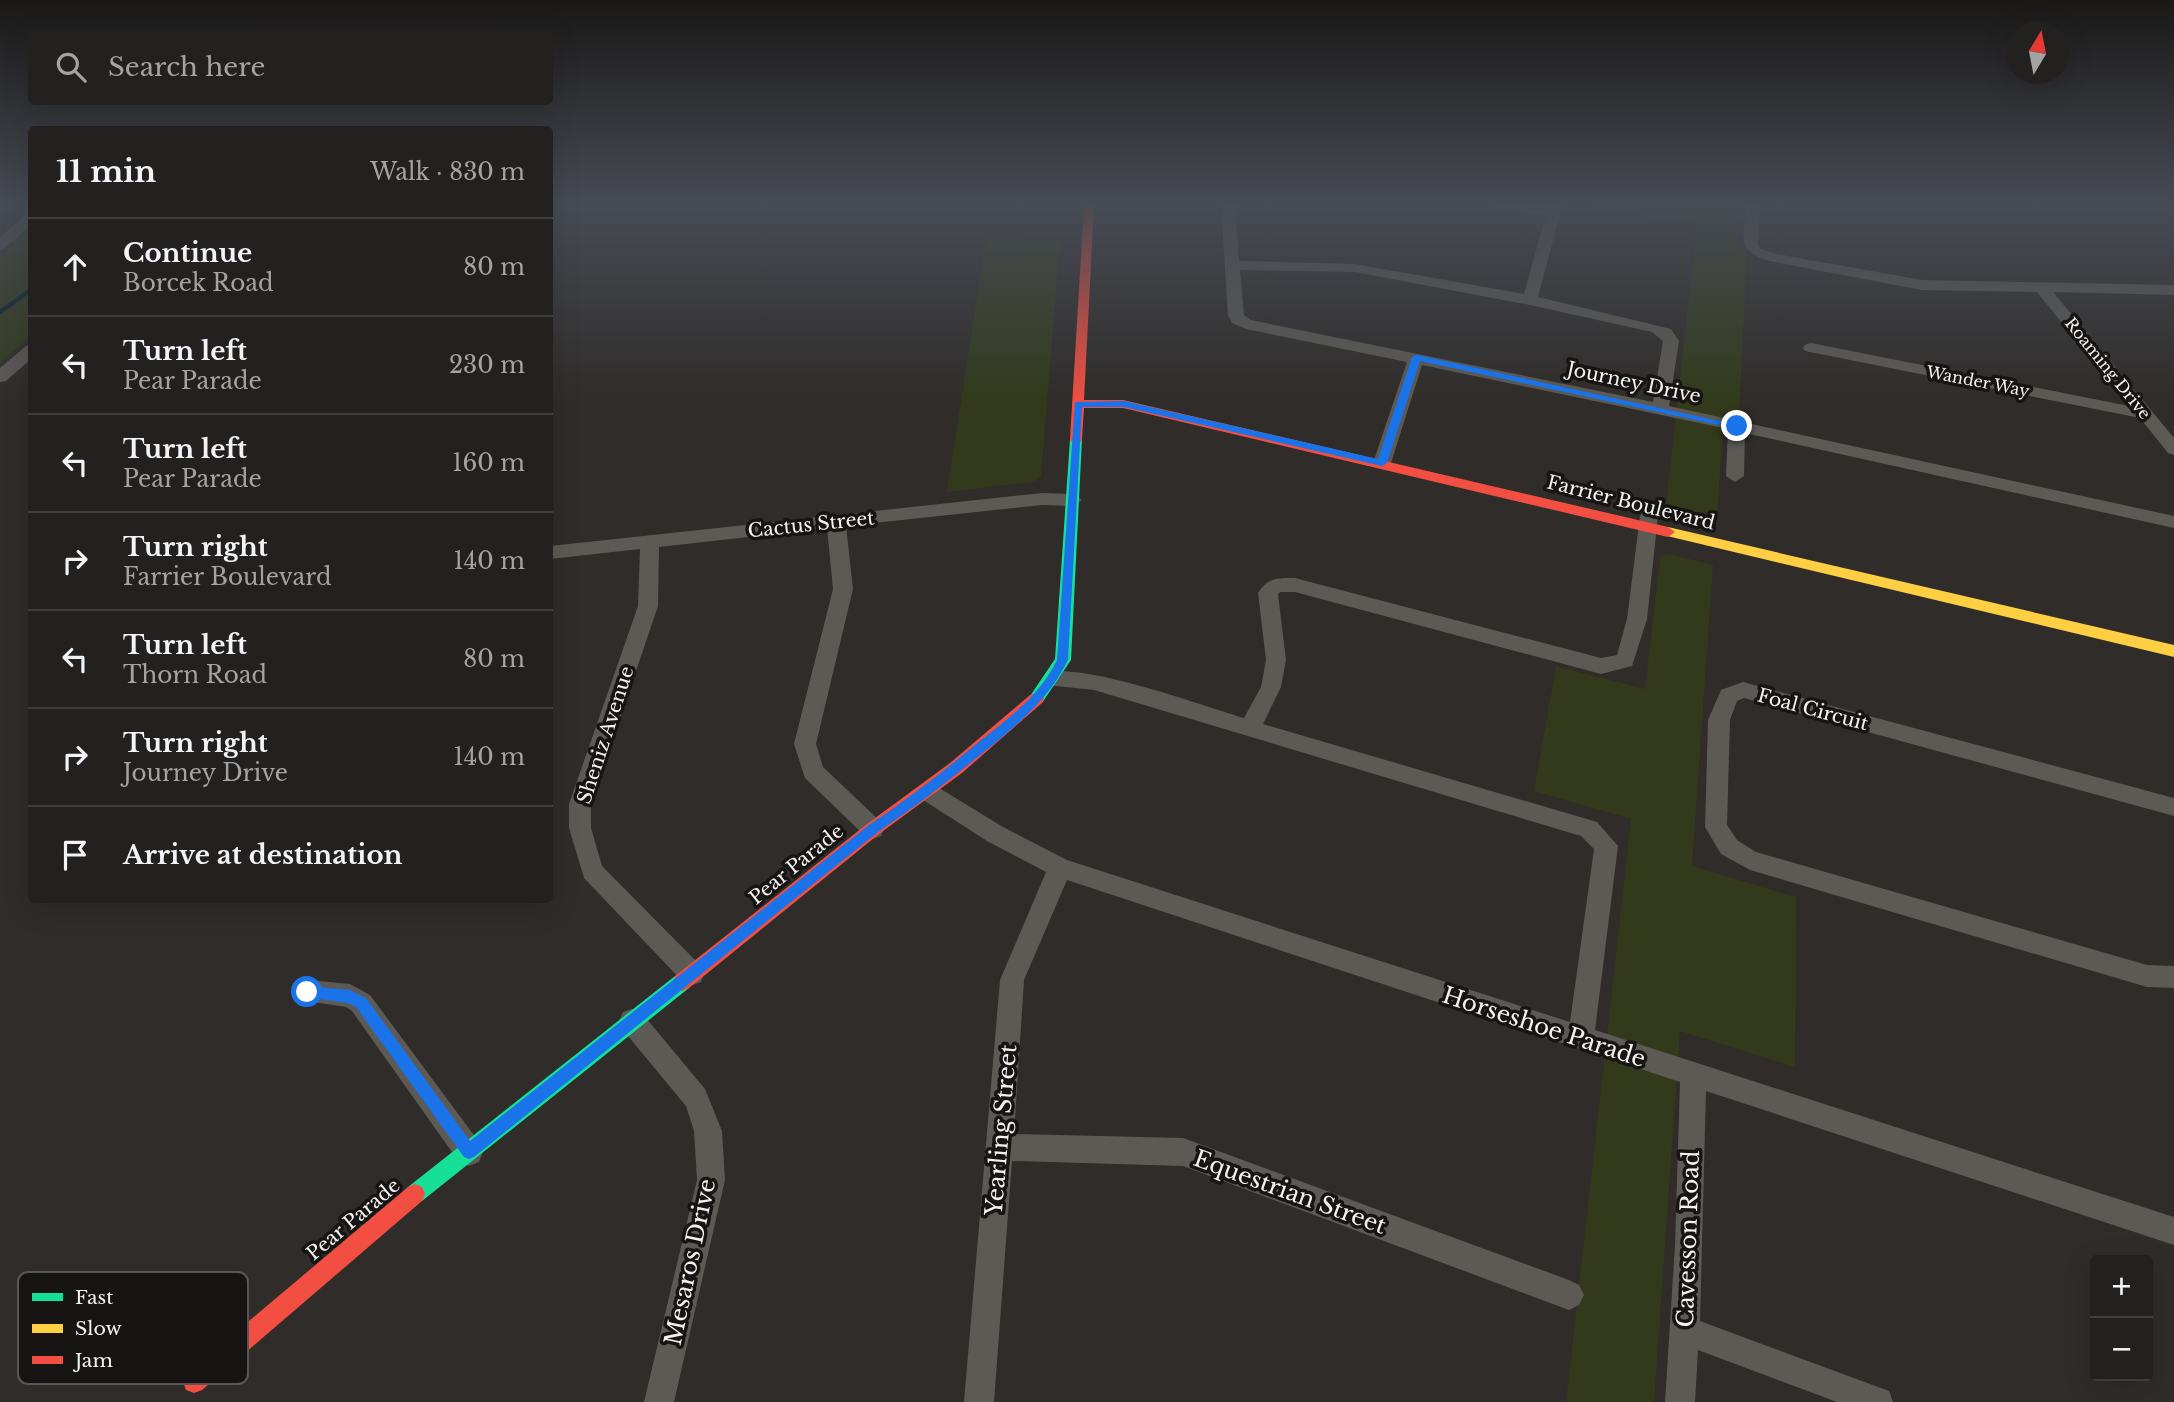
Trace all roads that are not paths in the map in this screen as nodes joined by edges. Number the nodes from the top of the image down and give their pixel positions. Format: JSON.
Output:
{"nodes":[{"id":1,"x":1085,"y":271,"type":"edge"},
{"id":2,"x":1234,"y":271,"type":"edge"},
{"id":3,"x":1374,"y":271,"type":"edge"},
{"id":4,"x":1538,"y":271,"type":"edge"},
{"id":5,"x":1854,"y":271,"type":"edge"},
{"id":6,"x":2042,"y":288,"type":"junction"},
{"id":7,"x":2174,"y":290,"type":"edge"},
{"id":8,"x":1530,"y":300,"type":"junction"},
{"id":9,"x":1811,"y":348,"type":"dead end"},
{"id":10,"x":28,"y":352,"type":"edge"},
{"id":11,"x":1417,"y":357,"type":"junction"},
{"id":12,"x":0,"y":377,"type":"edge"},
{"id":13,"x":1078,"y":399,"type":"junction"},
{"id":14,"x":1660,"y":409,"type":"junction"},
{"id":15,"x":2144,"y":414,"type":"junction"},
{"id":16,"x":1737,"y":426,"type":"junction"},
{"id":17,"x":2174,"y":449,"type":"edge"},
{"id":18,"x":1384,"y":457,"type":"junction"},
{"id":19,"x":1735,"y":476,"type":"dead end"},
{"id":20,"x":1073,"y":500,"type":"junction"},
{"id":21,"x":836,"y":521,"type":"junction"},
{"id":22,"x":1648,"y":522,"type":"junction"},
{"id":23,"x":2174,"y":522,"type":"edge"},
{"id":24,"x":650,"y":541,"type":"junction"},
{"id":25,"x":553,"y":552,"type":"edge"},
{"id":26,"x":2174,"y":635,"type":"edge"},
{"id":27,"x":2174,"y":651,"type":"edge"},
{"id":28,"x":1054,"y":679,"type":"junction"},
{"id":29,"x":1249,"y":729,"type":"junction"},
{"id":30,"x":928,"y":792,"type":"junction"},
{"id":31,"x":2174,"y":807,"type":"edge"},
{"id":32,"x":873,"y":829,"type":"junction"},
{"id":33,"x":1060,"y":868,"type":"junction"},
{"id":34,"x":692,"y":974,"type":"junction"},
{"id":35,"x":2174,"y":977,"type":"edge"},
{"id":36,"x":307,"y":992,"type":"dead end"},
{"id":37,"x":632,"y":1021,"type":"junction"},
{"id":38,"x":1581,"y":1039,"type":"junction"},
{"id":39,"x":1693,"y":1076,"type":"junction"},
{"id":40,"x":999,"y":1147,"type":"junction"},
{"id":41,"x":469,"y":1152,"type":"junction"},
{"id":42,"x":2174,"y":1231,"type":"edge"},
{"id":43,"x":1569,"y":1295,"type":"dead end"},
{"id":44,"x":1684,"y":1330,"type":"junction"},
{"id":45,"x":248,"y":1335,"type":"edge"},
{"id":46,"x":659,"y":1402,"type":"edge"},
{"id":47,"x":979,"y":1402,"type":"edge"},
{"id":48,"x":1680,"y":1402,"type":"edge"},
{"id":49,"x":1878,"y":1402,"type":"edge"}],
"edges":[{"from":1,"to":13,"type":"street","name":"Pear Parade"},
{"from":2,"to":11,"type":"street","name":"Journey Drive"},
{"from":3,"to":8,"type":"street"},
{"from":4,"to":8,"type":"street"},
{"from":5,"to":6,"type":"street"},
{"from":6,"to":7,"type":"street"},
{"from":6,"to":15,"type":"street","name":"Roaming Drive"},
{"from":8,"to":14,"type":"street"},
{"from":9,"to":15,"type":"street","name":"Wander Way"},
{"from":10,"to":12,"type":"street"},
{"from":11,"to":14,"type":"street","name":"Journey Drive"},
{"from":11,"to":18,"type":"street"},
{"from":13,"to":18,"type":"street","name":"Farrier Boulevard"},
{"from":13,"to":20,"type":"street","name":"Pear Parade"},
{"from":14,"to":16,"type":"street","name":"Journey Drive"},
{"from":15,"to":17,"type":"street","name":"Roaming Drive"},
{"from":16,"to":19,"type":"street"},
{"from":16,"to":23,"type":"street","name":"Journey Drive"},
{"from":18,"to":22,"type":"street","name":"Farrier Boulevard"},
{"from":20,"to":21,"type":"street","name":"Cactus Street"},
{"from":20,"to":28,"type":"street","name":"Pear Parade"},
{"from":21,"to":24,"type":"street","name":"Cactus Street"},
{"from":21,"to":32,"type":"street"},
{"from":22,"to":26,"type":"street","name":"Farrier Boulevard"},
{"from":22,"to":27,"type":"street","name":"Farrier Boulevard"},
{"from":22,"to":29,"type":"street"},
{"from":24,"to":25,"type":"street","name":"Cactus Street"},
{"from":24,"to":34,"type":"street","name":"Sheniz Avenue"},
{"from":28,"to":29,"type":"street"},
{"from":28,"to":30,"type":"street","name":"Pear Parade"},
{"from":29,"to":38,"type":"street"},
{"from":30,"to":32,"type":"street","name":"Pear Parade"},
{"from":30,"to":33,"type":"street","name":"Horseshoe Parade"},
{"from":31,"to":35,"type":"street","name":"Foal Circuit"},
{"from":32,"to":34,"type":"street","name":"Pear Parade"},
{"from":33,"to":38,"type":"street","name":"Horseshoe Parade"},
{"from":33,"to":40,"type":"street","name":"Yearling Street"},
{"from":34,"to":37,"type":"street","name":"Pear Parade"},
{"from":36,"to":41,"type":"street"},
{"from":37,"to":41,"type":"street","name":"Pear Parade"},
{"from":37,"to":46,"type":"street","name":"Mesaros Drive"},
{"from":38,"to":39,"type":"street","name":"Horseshoe Parade"},
{"from":39,"to":42,"type":"street","name":"Horseshoe Parade"},
{"from":39,"to":44,"type":"street","name":"Cavesson Road"},
{"from":40,"to":43,"type":"street","name":"Equestrian Street"},
{"from":40,"to":47,"type":"street","name":"Yearling Street"},
{"from":41,"to":45,"type":"street","name":"Pear Parade"},
{"from":44,"to":48,"type":"street","name":"Cavesson Road"},
{"from":44,"to":49,"type":"street"}]}
